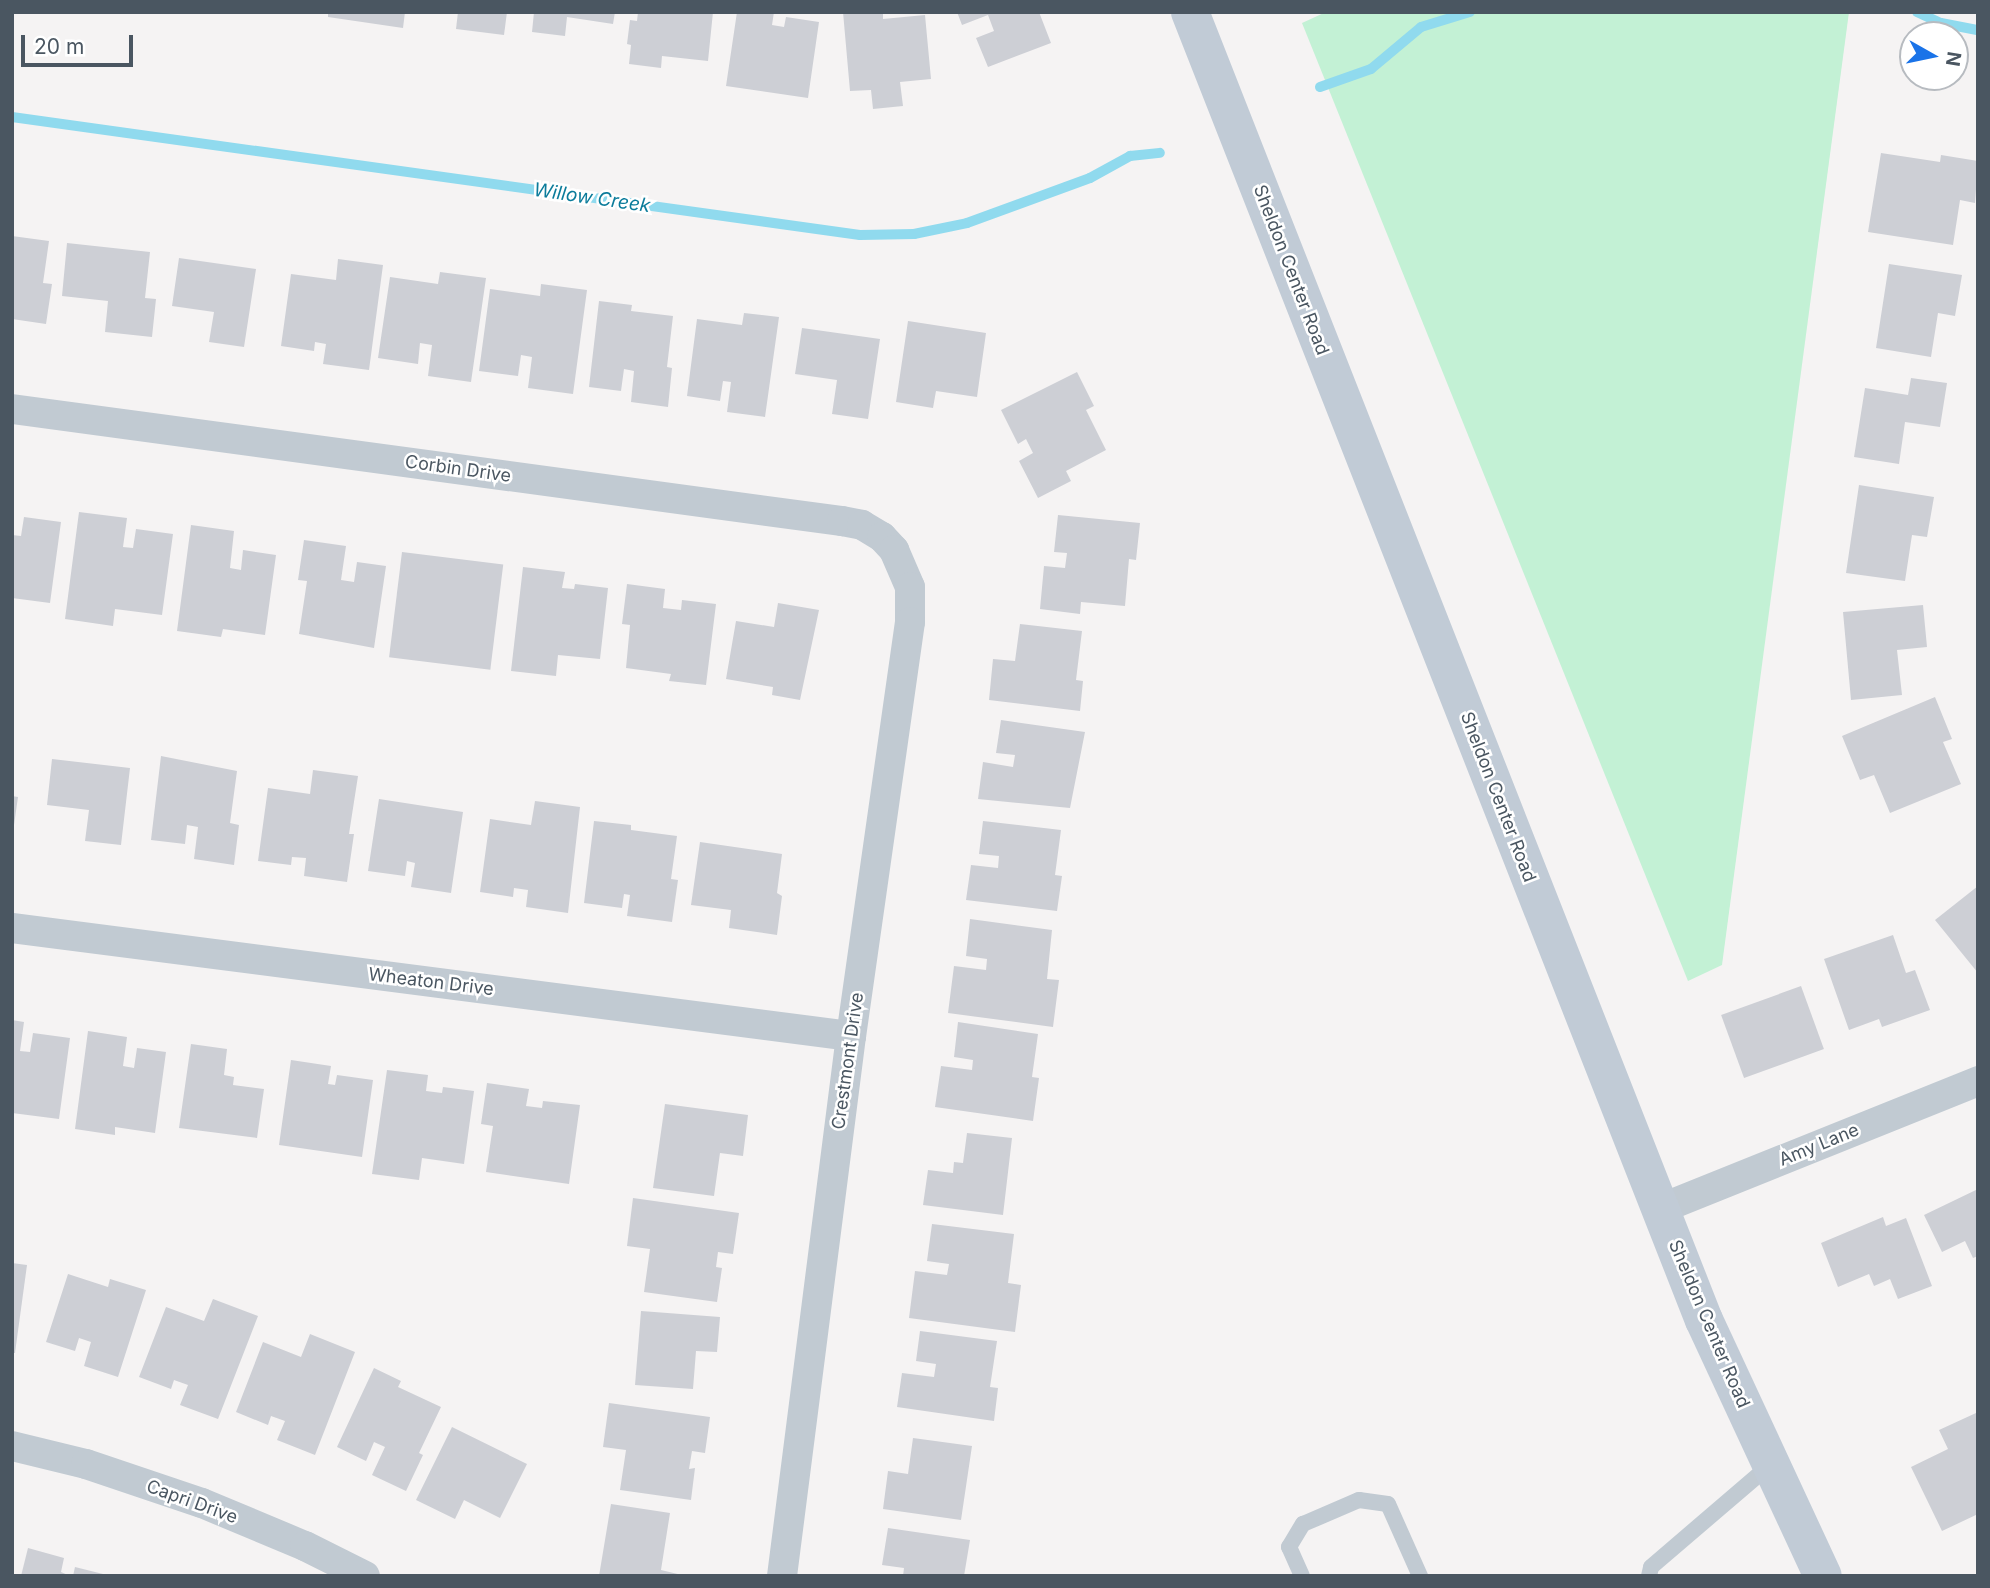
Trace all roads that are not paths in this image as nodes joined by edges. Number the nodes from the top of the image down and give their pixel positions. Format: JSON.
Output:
{"nodes":[{"id":1,"x":1190,"y":12,"type":"edge"},
{"id":2,"x":12,"y":409,"type":"edge"},
{"id":3,"x":894,"y":550,"type":"joint"},
{"id":4,"x":12,"y":928,"type":"edge"},
{"id":5,"x":850,"y":1036,"type":"junction"},
{"id":6,"x":1978,"y":1081,"type":"edge"},
{"id":7,"x":1660,"y":1209,"type":"junction"},
{"id":8,"x":12,"y":1446,"type":"edge"},
{"id":9,"x":1770,"y":1465,"type":"junction"},
{"id":10,"x":365,"y":1576,"type":"edge"},
{"id":11,"x":782,"y":1576,"type":"edge"},
{"id":12,"x":1302,"y":1576,"type":"edge"},
{"id":13,"x":1420,"y":1576,"type":"edge"},
{"id":14,"x":1649,"y":1576,"type":"edge"},
{"id":15,"x":1823,"y":1576,"type":"edge"}],
"edges":[{"from":1,"to":7,"type":"main road","name":"Sheldon Center Road"},
{"from":2,"to":3,"type":"street","name":"Corbin Drive"},
{"from":3,"to":5,"type":"street","name":"Crestmont Drive"},
{"from":4,"to":5,"type":"street","name":"Wheaton Drive"},
{"from":5,"to":11,"type":"street","name":"Crestmont Drive"},
{"from":6,"to":7,"type":"street","name":"Amy Lane"},
{"from":7,"to":9,"type":"main road","name":"Sheldon Center Road"},
{"from":8,"to":10,"type":"street","name":"Capri Drive"},
{"from":9,"to":14,"type":"lane"},
{"from":9,"to":15,"type":"main road","name":"Sheldon Center Road"},
{"from":12,"to":13,"type":"lane"}]}
